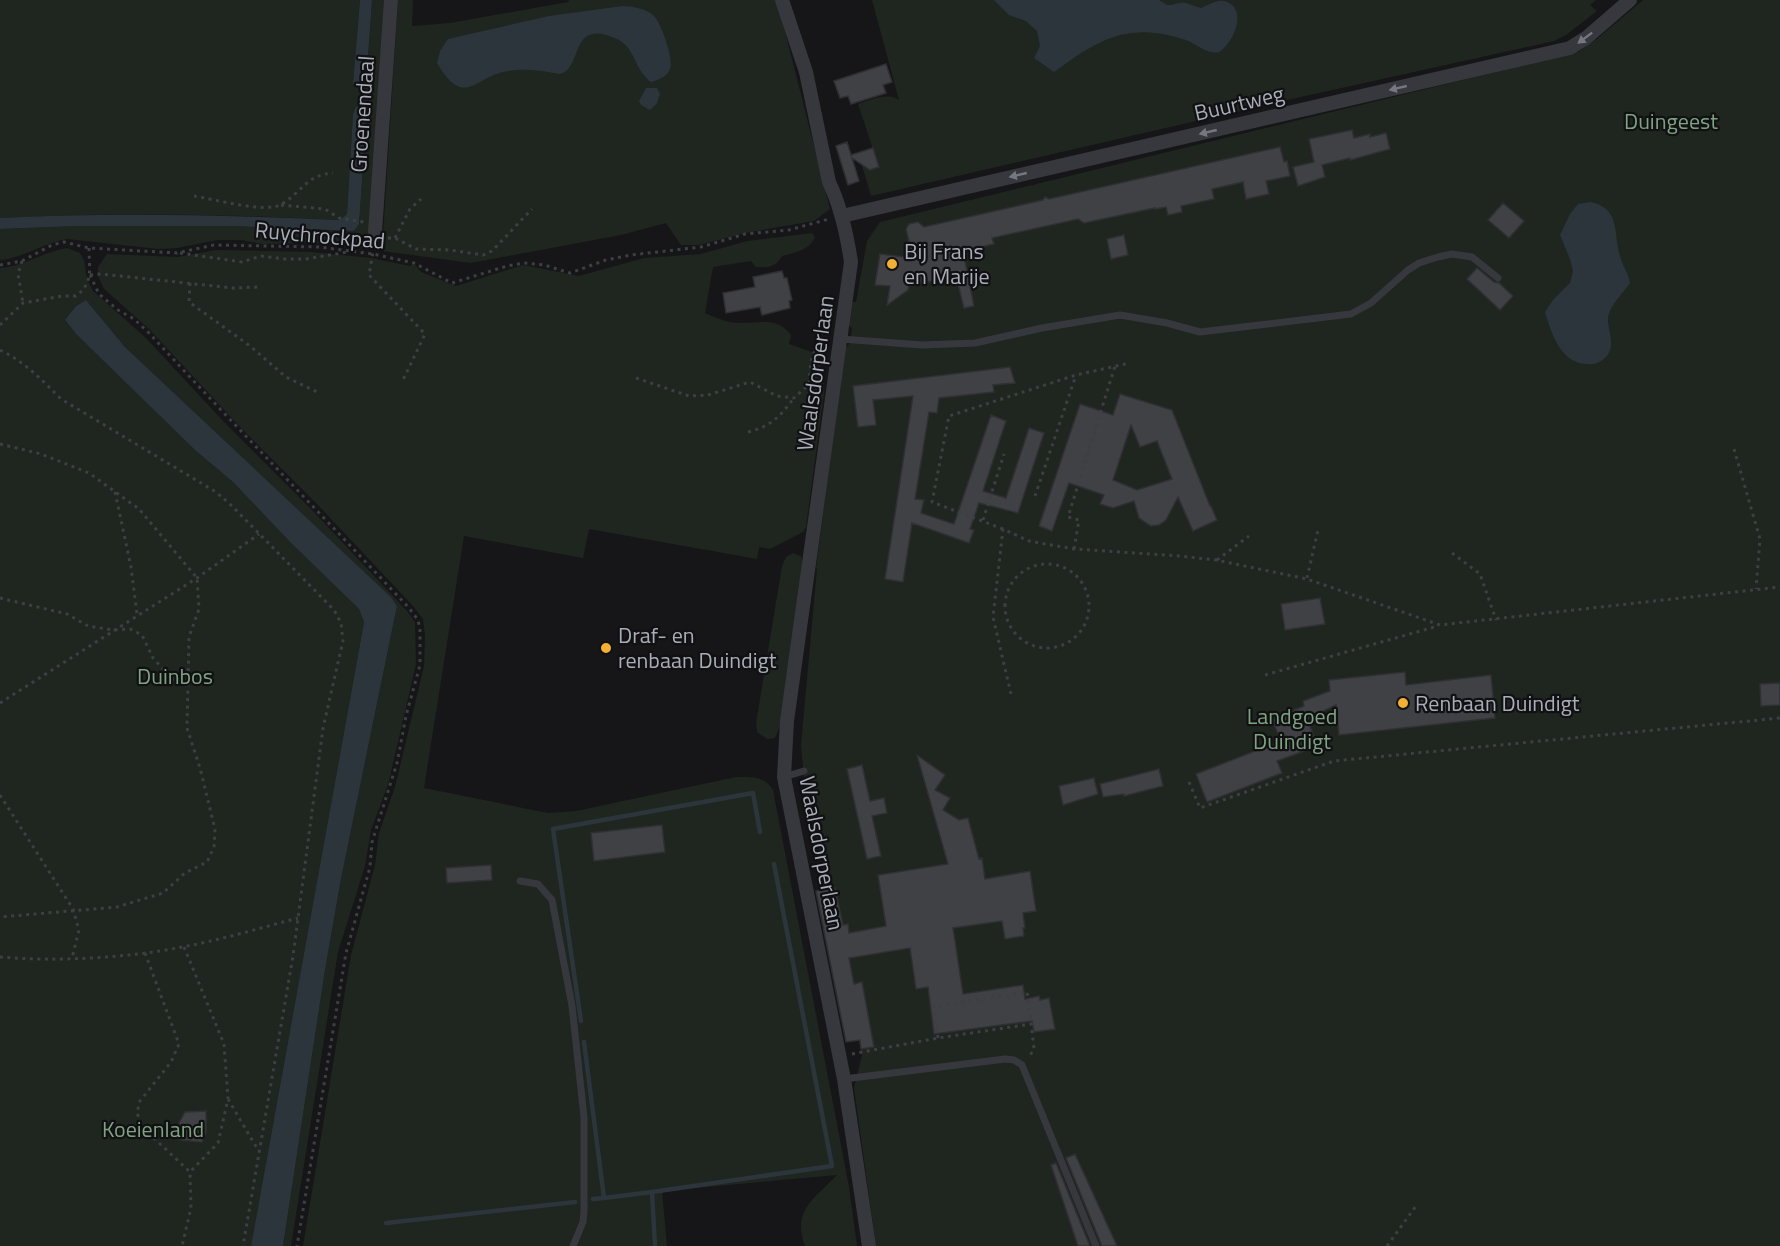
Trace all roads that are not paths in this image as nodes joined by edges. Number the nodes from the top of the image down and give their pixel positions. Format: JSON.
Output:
{"nodes":[{"id":1,"x":391,"y":0,"type":"edge"},
{"id":2,"x":782,"y":0,"type":"edge"},
{"id":3,"x":1630,"y":0,"type":"edge"},
{"id":4,"x":842,"y":216,"type":"junction"},
{"id":5,"x":379,"y":234,"type":"road end"},
{"id":6,"x":1498,"y":278,"type":"dead end"},
{"id":7,"x":841,"y":341,"type":"junction"},
{"id":8,"x":804,"y":771,"type":"dead end"},
{"id":9,"x":784,"y":777,"type":"junction"},
{"id":10,"x":520,"y":881,"type":"dead end"},
{"id":11,"x":844,"y":1079,"type":"junction"},
{"id":12,"x":573,"y":1246,"type":"edge"},
{"id":13,"x":869,"y":1246,"type":"edge"},
{"id":14,"x":1096,"y":1246,"type":"edge"}],
"edges":[{"from":1,"to":5,"type":"street","name":"Groenendaal"},
{"from":2,"to":4,"type":"street"},
{"from":3,"to":4,"type":"street","name":"Buurtweg","one_way":true},
{"from":4,"to":7,"type":"street","name":"Waalsdorperlaan"},
{"from":6,"to":7,"type":"lane"},
{"from":7,"to":9,"type":"street","name":"Waalsdorperlaan"},
{"from":8,"to":9,"type":"lane"},
{"from":9,"to":11,"type":"street","name":"Waalsdorperlaan"},
{"from":10,"to":12,"type":"lane"},
{"from":11,"to":13,"type":"street","name":"Waalsdorperlaan"},
{"from":11,"to":14,"type":"lane"}]}
